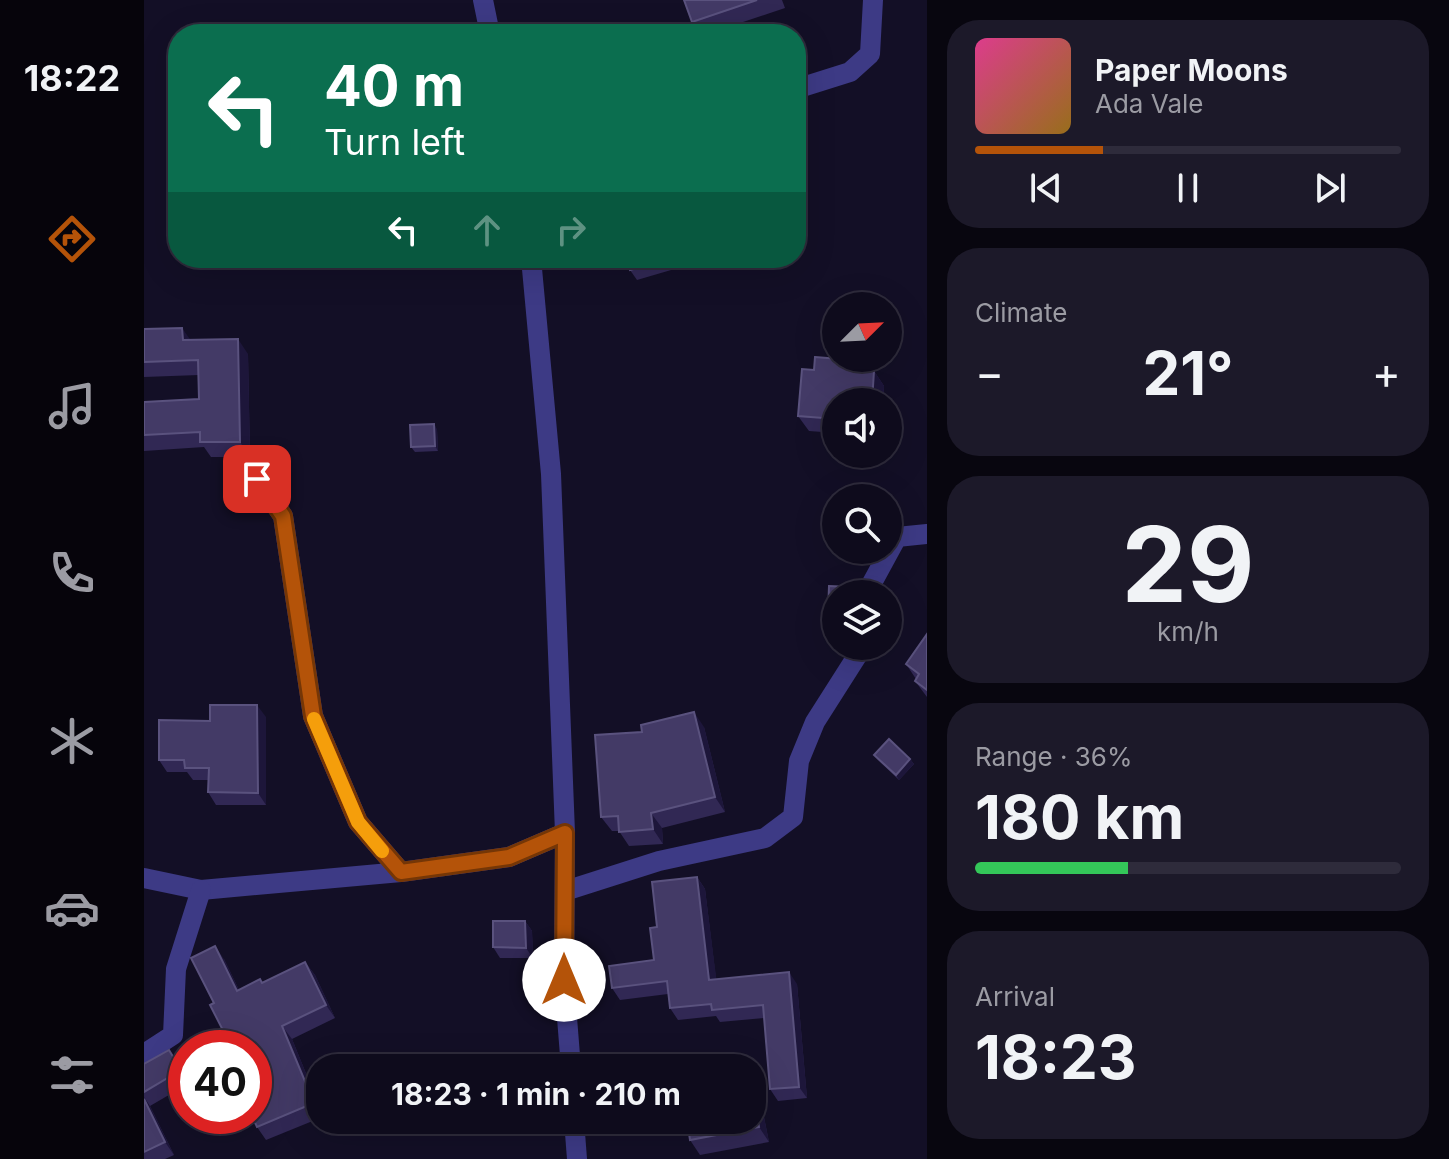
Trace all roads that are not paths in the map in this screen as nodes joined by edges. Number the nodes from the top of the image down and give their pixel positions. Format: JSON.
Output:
{"nodes":[{"id":1,"x":483,"y":0,"type":"edge"},
{"id":2,"x":873,"y":0,"type":"edge"},
{"id":3,"x":488,"y":24,"type":"edge"},
{"id":4,"x":806,"y":86,"type":"edge"},
{"id":5,"x":532,"y":268,"type":"edge"},
{"id":6,"x":257,"y":479,"type":"dead end"},
{"id":7,"x":927,"y":534,"type":"edge"},
{"id":8,"x":874,"y":580,"type":"edge"},
{"id":9,"x":854,"y":660,"type":"edge"},
{"id":10,"x":565,"y":833,"type":"junction"},
{"id":11,"x":401,"y":872,"type":"junction"},
{"id":12,"x":144,"y":878,"type":"edge"},
{"id":13,"x":201,"y":890,"type":"junction"},
{"id":14,"x":565,"y":891,"type":"junction"},
{"id":15,"x":144,"y":1054,"type":"edge"},
{"id":16,"x":570,"y":1054,"type":"edge"},
{"id":17,"x":575,"y":1134,"type":"edge"},
{"id":18,"x":577,"y":1159,"type":"edge"}],
"edges":[{"from":1,"to":3,"type":"street"},
{"from":2,"to":4,"type":"street"},
{"from":5,"to":10,"type":"street"},
{"from":6,"to":11,"type":"street"},
{"from":7,"to":8,"type":"street"},
{"from":9,"to":14,"type":"street"},
{"from":10,"to":11,"type":"street"},
{"from":10,"to":14,"type":"street"},
{"from":11,"to":13,"type":"street"},
{"from":12,"to":13,"type":"street"},
{"from":13,"to":15,"type":"street"},
{"from":14,"to":16,"type":"street"},
{"from":17,"to":18,"type":"street"}]}
